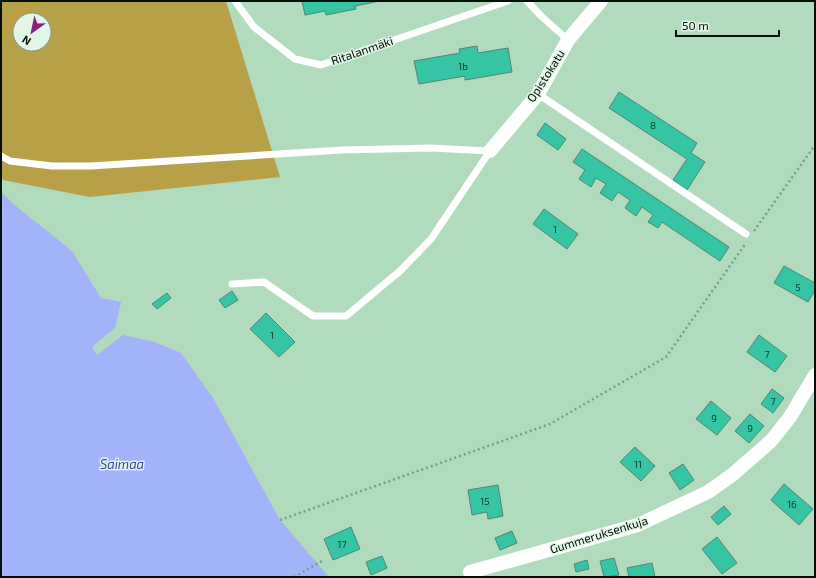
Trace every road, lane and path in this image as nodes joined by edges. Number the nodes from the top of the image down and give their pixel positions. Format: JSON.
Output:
{"nodes":[{"id":1,"x":235,"y":1,"type":"edge"},
{"id":2,"x":508,"y":1,"type":"edge"},
{"id":3,"x":527,"y":1,"type":"edge"},
{"id":4,"x":601,"y":1,"type":"edge"},
{"id":5,"x":568,"y":40,"type":"junction"},
{"id":6,"x":538,"y":94,"type":"junction"},
{"id":7,"x":815,"y":145,"type":"edge"},
{"id":8,"x":490,"y":151,"type":"junction"},
{"id":9,"x":1,"y":156,"type":"edge"},
{"id":10,"x":748,"y":237,"type":"junction"},
{"id":11,"x":232,"y":284,"type":"dead end"},
{"id":12,"x":815,"y":375,"type":"edge"},
{"id":13,"x":280,"y":520,"type":"dead end"},
{"id":14,"x":322,"y":560,"type":"dead end"},
{"id":15,"x":470,"y":572,"type":"dead end"},
{"id":16,"x":294,"y":577,"type":"edge"}],
"edges":[{"from":1,"to":2,"type":"lane","name":"Ritalanmäki"},
{"from":3,"to":5,"type":"lane"},
{"from":4,"to":5,"type":"street","name":"Opistokatu"},
{"from":5,"to":6,"type":"street","name":"Opistokatu"},
{"from":6,"to":8,"type":"street","name":"Opistokatu"},
{"from":6,"to":10,"type":"lane"},
{"from":7,"to":10,"type":"path"},
{"from":8,"to":9,"type":"lane"},
{"from":8,"to":11,"type":"lane"},
{"from":10,"to":13,"type":"path"},
{"from":12,"to":15,"type":"street","name":"Gummeruksenkuja"},
{"from":14,"to":16,"type":"path"}]}
